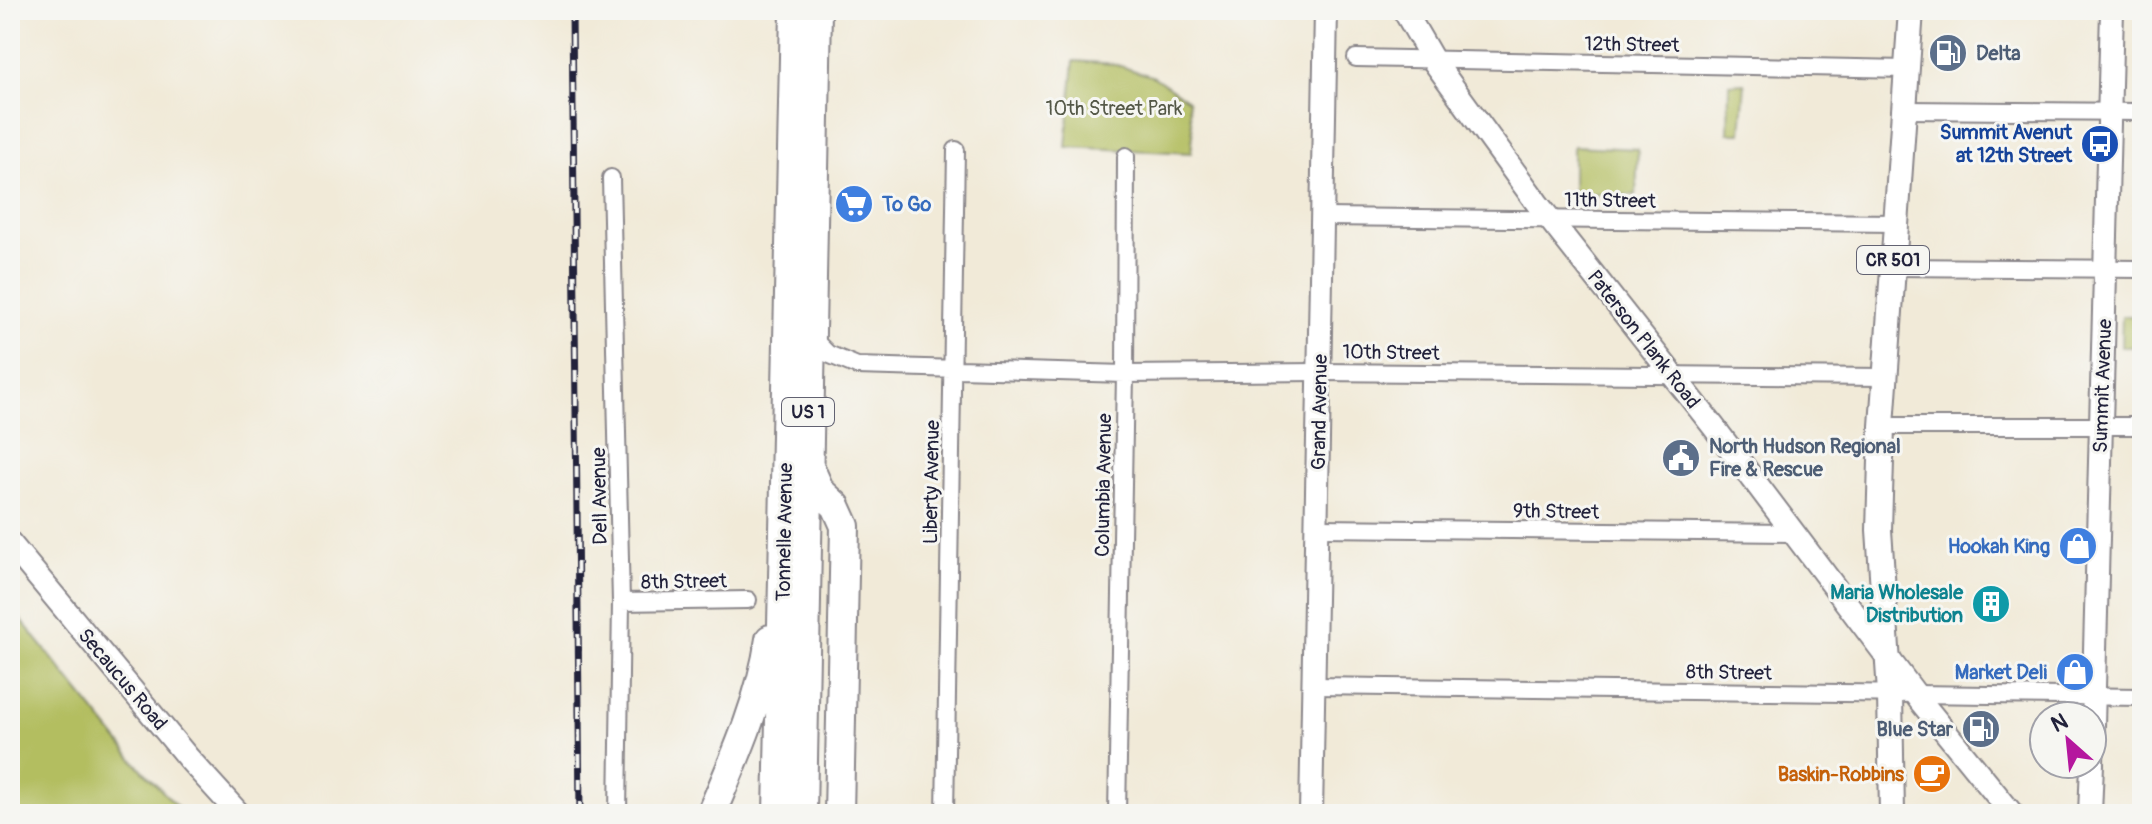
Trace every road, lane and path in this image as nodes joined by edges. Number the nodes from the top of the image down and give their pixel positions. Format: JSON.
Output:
{"nodes":[{"id":1,"x":795,"y":10,"type":"edge"},
{"id":2,"x":817,"y":10,"type":"edge"},
{"id":3,"x":1326,"y":10,"type":"edge"},
{"id":4,"x":1404,"y":10,"type":"edge"},
{"id":5,"x":1911,"y":10,"type":"edge"},
{"id":6,"x":2112,"y":10,"type":"edge"},
{"id":7,"x":1356,"y":58,"type":"dead end"},
{"id":8,"x":1433,"y":60,"type":"junction"},
{"id":9,"x":1907,"y":69,"type":"junction"},
{"id":10,"x":1905,"y":110,"type":"junction"},
{"id":11,"x":2109,"y":112,"type":"junction"},
{"id":12,"x":2142,"y":112,"type":"edge"},
{"id":13,"x":956,"y":150,"type":"dead end"},
{"id":14,"x":1126,"y":156,"type":"dead end"},
{"id":15,"x":611,"y":178,"type":"dead end"},
{"id":16,"x":1322,"y":217,"type":"junction"},
{"id":17,"x":1550,"y":219,"type":"junction"},
{"id":18,"x":1897,"y":223,"type":"junction"},
{"id":19,"x":1893,"y":267,"type":"junction"},
{"id":20,"x":2105,"y":269,"type":"junction"},
{"id":21,"x":2142,"y":269,"type":"edge"},
{"id":22,"x":810,"y":336,"type":"junction"},
{"id":23,"x":953,"y":370,"type":"junction"},
{"id":24,"x":1319,"y":372,"type":"junction"},
{"id":25,"x":1125,"y":374,"type":"junction"},
{"id":26,"x":1672,"y":374,"type":"junction"},
{"id":27,"x":1886,"y":377,"type":"junction"},
{"id":28,"x":2101,"y":425,"type":"junction"},
{"id":29,"x":1882,"y":426,"type":"junction"},
{"id":30,"x":2142,"y":426,"type":"edge"},
{"id":31,"x":807,"y":462,"type":"junction"},
{"id":32,"x":1318,"y":528,"type":"junction"},
{"id":33,"x":1794,"y":533,"type":"junction"},
{"id":34,"x":10,"y":543,"type":"edge"},
{"id":35,"x":783,"y":580,"type":"junction"},
{"id":36,"x":748,"y":600,"type":"dead end"},
{"id":37,"x":621,"y":602,"type":"junction"},
{"id":38,"x":1888,"y":655,"type":"junction"},
{"id":39,"x":1314,"y":686,"type":"junction"},
{"id":40,"x":1890,"y":693,"type":"junction"},
{"id":41,"x":1916,"y":693,"type":"junction"},
{"id":42,"x":2095,"y":696,"type":"junction"},
{"id":43,"x":2142,"y":697,"type":"edge"},
{"id":44,"x":2095,"y":700,"type":"edge"},
{"id":45,"x":2091,"y":780,"type":"edge"},
{"id":46,"x":239,"y":814,"type":"edge"},
{"id":47,"x":618,"y":814,"type":"edge"},
{"id":48,"x":711,"y":814,"type":"edge"},
{"id":49,"x":778,"y":814,"type":"edge"},
{"id":50,"x":802,"y":814,"type":"edge"},
{"id":51,"x":839,"y":814,"type":"edge"},
{"id":52,"x":945,"y":814,"type":"edge"},
{"id":53,"x":1117,"y":814,"type":"edge"},
{"id":54,"x":1311,"y":814,"type":"edge"},
{"id":55,"x":1892,"y":814,"type":"edge"},
{"id":56,"x":2012,"y":814,"type":"edge"},
{"id":57,"x":2090,"y":814,"type":"edge"}],
"edges":[{"from":1,"to":35,"type":"highway","name":"Tonnelle Avenue","number":"US 1"},
{"from":2,"to":22,"type":"highway","name":"Tonnelle Avenue","number":"US 1"},
{"from":3,"to":16,"type":"street","name":"Grand Avenue"},
{"from":4,"to":8,"type":"street","name":"Paterson Plank Road"},
{"from":5,"to":9,"type":"main road","number":"CR 501"},
{"from":6,"to":11,"type":"street","name":"Summit Avenue"},
{"from":7,"to":8,"type":"street","name":"12th Street"},
{"from":8,"to":9,"type":"street","name":"12th Street"},
{"from":8,"to":17,"type":"street","name":"Paterson Plank Road"},
{"from":9,"to":10,"type":"main road","number":"CR 501"},
{"from":10,"to":11,"type":"street"},
{"from":10,"to":18,"type":"main road","number":"CR 501"},
{"from":11,"to":12,"type":"street"},
{"from":11,"to":20,"type":"street","name":"Summit Avenue"},
{"from":13,"to":23,"type":"street","name":"Liberty Avenue"},
{"from":14,"to":25,"type":"street","name":"Columbia Avenue"},
{"from":15,"to":37,"type":"street","name":"Dell Avenue"},
{"from":16,"to":17,"type":"street","name":"11th Street"},
{"from":16,"to":24,"type":"street","name":"Grand Avenue"},
{"from":17,"to":18,"type":"street","name":"11th Street"},
{"from":17,"to":26,"type":"street","name":"Paterson Plank Road"},
{"from":18,"to":19,"type":"main road","number":"CR 501"},
{"from":19,"to":20,"type":"street"},
{"from":19,"to":27,"type":"main road","number":"CR 501"},
{"from":20,"to":21,"type":"street"},
{"from":20,"to":28,"type":"street","name":"Summit Avenue"},
{"from":22,"to":23,"type":"street","name":"10th Street"},
{"from":22,"to":31,"type":"highway","name":"Tonnelle Avenue","number":"US 1"},
{"from":23,"to":25,"type":"street","name":"10th Street"},
{"from":23,"to":52,"type":"street","name":"Liberty Avenue"},
{"from":24,"to":25,"type":"street","name":"10th Street"},
{"from":24,"to":26,"type":"street","name":"10th Street"},
{"from":24,"to":32,"type":"street","name":"Grand Avenue"},
{"from":25,"to":53,"type":"street","name":"Columbia Avenue"},
{"from":26,"to":27,"type":"street","name":"10th Street"},
{"from":26,"to":33,"type":"street","name":"Paterson Plank Road"},
{"from":27,"to":29,"type":"main road","number":"CR 501"},
{"from":28,"to":29,"type":"street"},
{"from":28,"to":30,"type":"street"},
{"from":28,"to":42,"type":"street","name":"Summit Avenue"},
{"from":29,"to":38,"type":"main road","number":"CR 501"},
{"from":31,"to":50,"type":"highway","name":"Tonnelle Avenue","number":"US 1"},
{"from":31,"to":51,"type":"highway"},
{"from":32,"to":33,"type":"street","name":"9th Street"},
{"from":32,"to":39,"type":"street","name":"Grand Avenue"},
{"from":33,"to":38,"type":"street","name":"Paterson Plank Road"},
{"from":34,"to":46,"type":"street","name":"Secaucus Road"},
{"from":35,"to":48,"type":"highway"},
{"from":35,"to":49,"type":"highway","name":"Tonnelle Avenue","number":"US 1"},
{"from":36,"to":37,"type":"street","name":"8th Street"},
{"from":37,"to":47,"type":"street","name":"Dell Avenue"},
{"from":38,"to":40,"type":"main road","number":"CR 501"},
{"from":38,"to":41,"type":"street","name":"Paterson Plank Road"},
{"from":39,"to":40,"type":"street","name":"8th Street"},
{"from":39,"to":54,"type":"street","name":"Grand Avenue"},
{"from":40,"to":41,"type":"street","name":"8th Street"},
{"from":40,"to":55,"type":"main road","number":"CR 501"},
{"from":41,"to":42,"type":"street","name":"8th Street"},
{"from":41,"to":56,"type":"street","name":"Paterson Plank Road"},
{"from":42,"to":43,"type":"street","name":"8th Street"},
{"from":42,"to":44,"type":"street","name":"Summit Avenue"},
{"from":45,"to":57,"type":"street","name":"Summit Avenue"}]}
